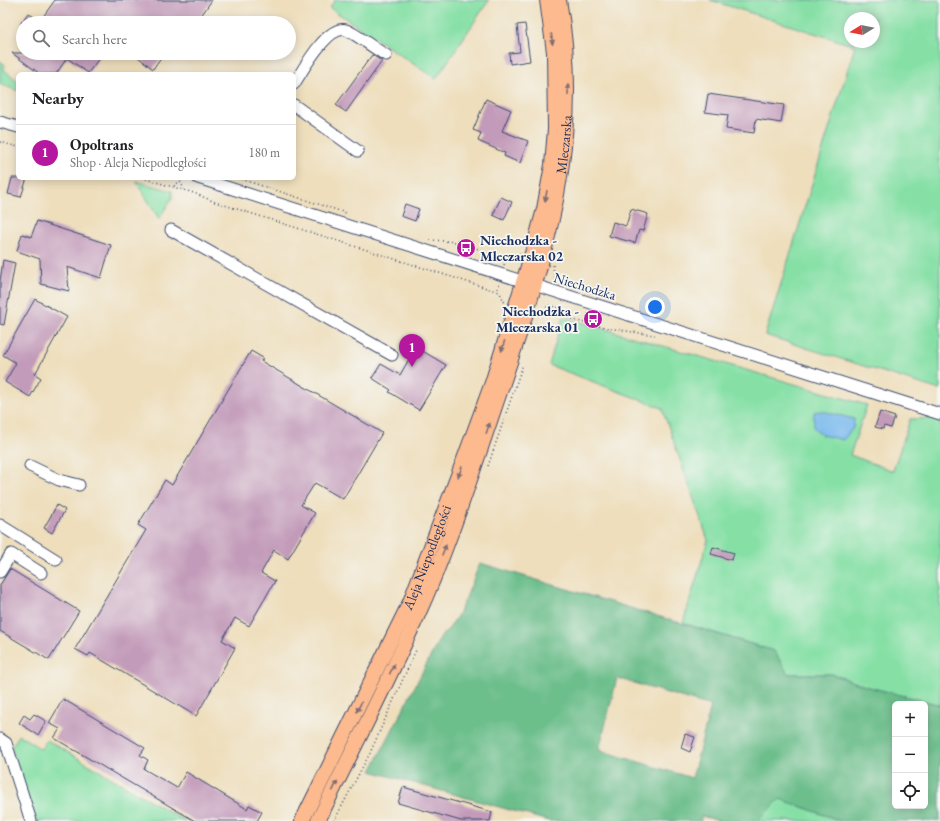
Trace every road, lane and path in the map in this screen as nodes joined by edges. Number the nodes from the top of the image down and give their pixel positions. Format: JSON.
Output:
{"nodes":[{"id":1,"x":547,"y":0,"type":"edge"},
{"id":2,"x":559,"y":0,"type":"edge"},
{"id":3,"x":386,"y":55,"type":"dead end"},
{"id":4,"x":296,"y":81,"type":"edge"},
{"id":5,"x":296,"y":106,"type":"edge"},
{"id":6,"x":0,"y":122,"type":"edge"},
{"id":7,"x":16,"y":126,"type":"edge"},
{"id":8,"x":0,"y":142,"type":"edge"},
{"id":9,"x":16,"y":146,"type":"edge"},
{"id":10,"x":358,"y":151,"type":"dead end"},
{"id":11,"x":149,"y":180,"type":"edge"},
{"id":12,"x":204,"y":180,"type":"edge"},
{"id":13,"x":244,"y":180,"type":"edge"},
{"id":14,"x":180,"y":181,"type":"joint"},
{"id":15,"x":173,"y":187,"type":"junction"},
{"id":16,"x":186,"y":190,"type":"junction"},
{"id":17,"x":349,"y":214,"type":"dead end"},
{"id":18,"x":171,"y":230,"type":"dead end"},
{"id":19,"x":430,"y":240,"type":"dead end"},
{"id":20,"x":505,"y":262,"type":"dead end"},
{"id":21,"x":529,"y":284,"type":"junction"},
{"id":22,"x":497,"y":291,"type":"dead end"},
{"id":23,"x":536,"y":318,"type":"dead end"},
{"id":24,"x":657,"y":335,"type":"dead end"},
{"id":25,"x":392,"y":355,"type":"dead end"},
{"id":26,"x":940,"y":414,"type":"edge"},
{"id":27,"x":30,"y":466,"type":"dead end"},
{"id":28,"x":79,"y":485,"type":"dead end"},
{"id":29,"x":0,"y":525,"type":"edge"},
{"id":30,"x":56,"y":560,"type":"dead end"},
{"id":31,"x":0,"y":572,"type":"edge"},
{"id":32,"x":41,"y":572,"type":"dead end"},
{"id":33,"x":0,"y":739,"type":"edge"},
{"id":34,"x":31,"y":821,"type":"edge"},
{"id":35,"x":302,"y":821,"type":"edge"},
{"id":36,"x":318,"y":821,"type":"edge"}],
"edges":[{"from":1,"to":21,"type":"main road","name":"Mleczarska","one_way":true},
{"from":21,"to":2,"type":"main road","name":"Mleczarska","one_way":true},
{"from":3,"to":4,"type":"street"},
{"from":5,"to":10,"type":"street"},
{"from":6,"to":7,"type":"street"},
{"from":8,"to":9,"type":"path"},
{"from":11,"to":15,"type":"path"},
{"from":12,"to":21,"type":"street","name":"Niechodzka"},
{"from":13,"to":17,"type":"path"},
{"from":14,"to":15,"type":"path"},
{"from":14,"to":16,"type":"path"},
{"from":15,"to":16,"type":"path"},
{"from":16,"to":22,"type":"path"},
{"from":18,"to":25,"type":"street"},
{"from":19,"to":20,"type":"path"},
{"from":21,"to":26,"type":"street","name":"Niechodzka"},
{"from":21,"to":35,"type":"main road","name":"Aleja Niepodległości","one_way":true},
{"from":36,"to":21,"type":"main road","name":"Aleja Niepodległości","one_way":true},
{"from":23,"to":24,"type":"path"},
{"from":27,"to":28,"type":"street"},
{"from":29,"to":30,"type":"street"},
{"from":31,"to":32,"type":"street"},
{"from":33,"to":34,"type":"street"}]}
